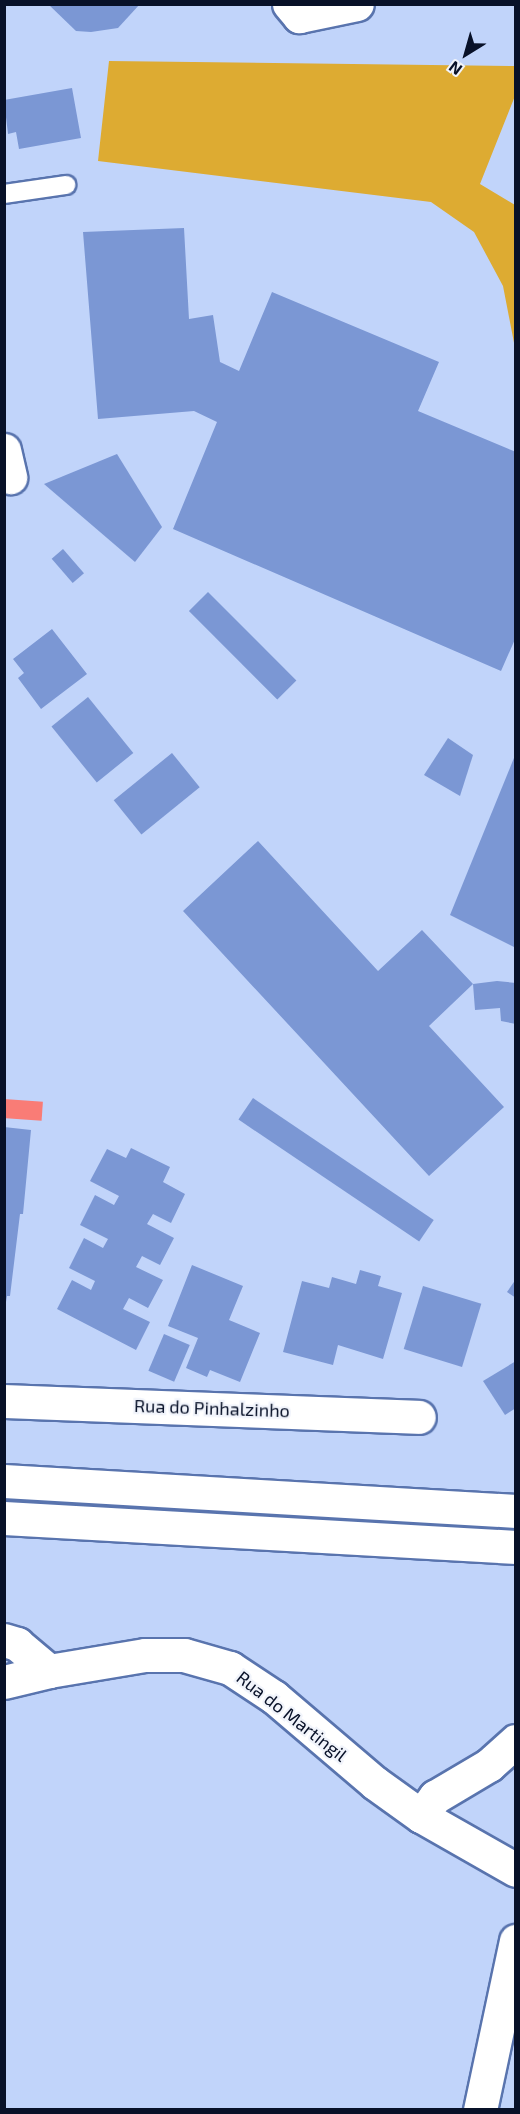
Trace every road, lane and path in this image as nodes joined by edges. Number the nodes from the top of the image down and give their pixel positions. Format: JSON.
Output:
{"nodes":[{"id":1,"x":288,"y":4,"type":"edge"},
{"id":2,"x":357,"y":4,"type":"edge"},
{"id":3,"x":66,"y":185,"type":"dead end"},
{"id":4,"x":4,"y":194,"type":"edge"},
{"id":5,"x":4,"y":1401,"type":"edge"},
{"id":6,"x":419,"y":1417,"type":"dead end"},
{"id":7,"x":4,"y":1481,"type":"edge"},
{"id":8,"x":516,"y":1511,"type":"edge"},
{"id":9,"x":4,"y":1518,"type":"edge"},
{"id":10,"x":516,"y":1547,"type":"edge"},
{"id":11,"x":4,"y":1640,"type":"edge"},
{"id":12,"x":49,"y":1671,"type":"junction"},
{"id":13,"x":4,"y":1682,"type":"edge"},
{"id":14,"x":516,"y":1741,"type":"edge"},
{"id":15,"x":421,"y":1816,"type":"junction"},
{"id":16,"x":516,"y":1870,"type":"edge"},
{"id":17,"x":516,"y":1941,"type":"edge"},
{"id":18,"x":480,"y":2109,"type":"edge"}],
"edges":[{"from":1,"to":2,"type":"main road"},
{"from":3,"to":4,"type":"lane"},
{"from":5,"to":6,"type":"main road","name":"Rua do Pinhalzinho"},
{"from":7,"to":8,"type":"main road"},
{"from":9,"to":10,"type":"main road"},
{"from":11,"to":12,"type":"main road"},
{"from":12,"to":13,"type":"main road","name":"Rua do Martingil"},
{"from":12,"to":15,"type":"main road","name":"Rua do Martingil"},
{"from":14,"to":15,"type":"main road"},
{"from":15,"to":16,"type":"main road","name":"Rua do Martingil"},
{"from":17,"to":18,"type":"main road"}]}
